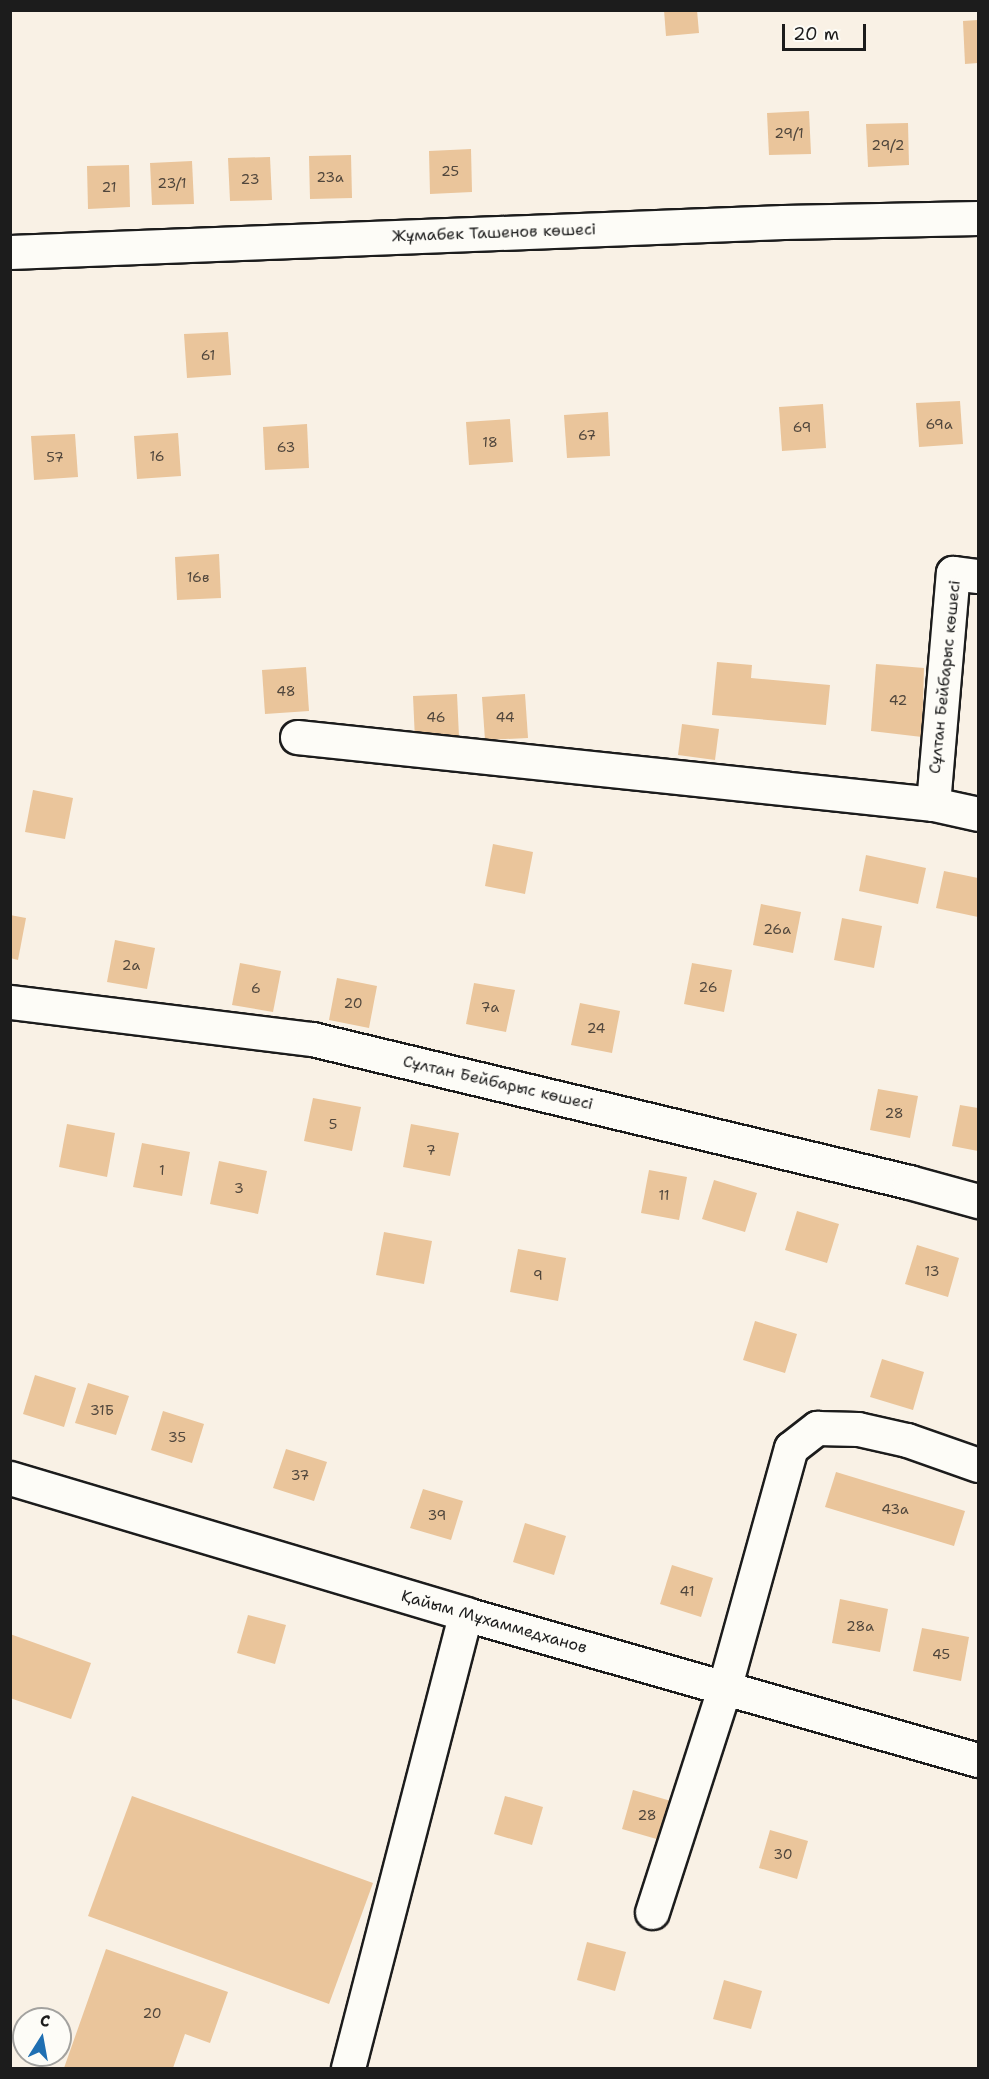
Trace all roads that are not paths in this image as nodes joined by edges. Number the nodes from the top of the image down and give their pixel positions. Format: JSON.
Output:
{"nodes":[{"id":1,"x":978,"y":218,"type":"edge"},
{"id":2,"x":10,"y":252,"type":"edge"},
{"id":3,"x":978,"y":576,"type":"edge"},
{"id":4,"x":297,"y":737,"type":"dead end"},
{"id":5,"x":933,"y":804,"type":"junction"},
{"id":6,"x":978,"y":814,"type":"edge"},
{"id":7,"x":10,"y":1002,"type":"edge"},
{"id":8,"x":978,"y":1201,"type":"edge"},
{"id":9,"x":978,"y":1465,"type":"edge"},
{"id":10,"x":10,"y":1478,"type":"edge"},
{"id":11,"x":465,"y":1614,"type":"junction"},
{"id":12,"x":724,"y":1689,"type":"junction"},
{"id":13,"x":978,"y":1760,"type":"edge"},
{"id":14,"x":652,"y":1912,"type":"dead end"},
{"id":15,"x":348,"y":2068,"type":"edge"}],
"edges":[{"from":1,"to":2,"type":"street","name":"Жұмабек Ташенов көшесі"},
{"from":3,"to":5,"type":"street","name":"Сұлтан Бейбарыс көшесі"},
{"from":4,"to":5,"type":"street"},
{"from":5,"to":6,"type":"street"},
{"from":7,"to":8,"type":"street","name":"Сұлтан Бейбарыс көшесі"},
{"from":9,"to":12,"type":"street"},
{"from":10,"to":11,"type":"street","name":"Қайым Мұхаммедханов"},
{"from":11,"to":12,"type":"street","name":"Қайым Мұхаммедханов"},
{"from":11,"to":15,"type":"street"},
{"from":12,"to":13,"type":"street","name":"Қайым Мұхаммедханов"},
{"from":12,"to":14,"type":"street"}]}
